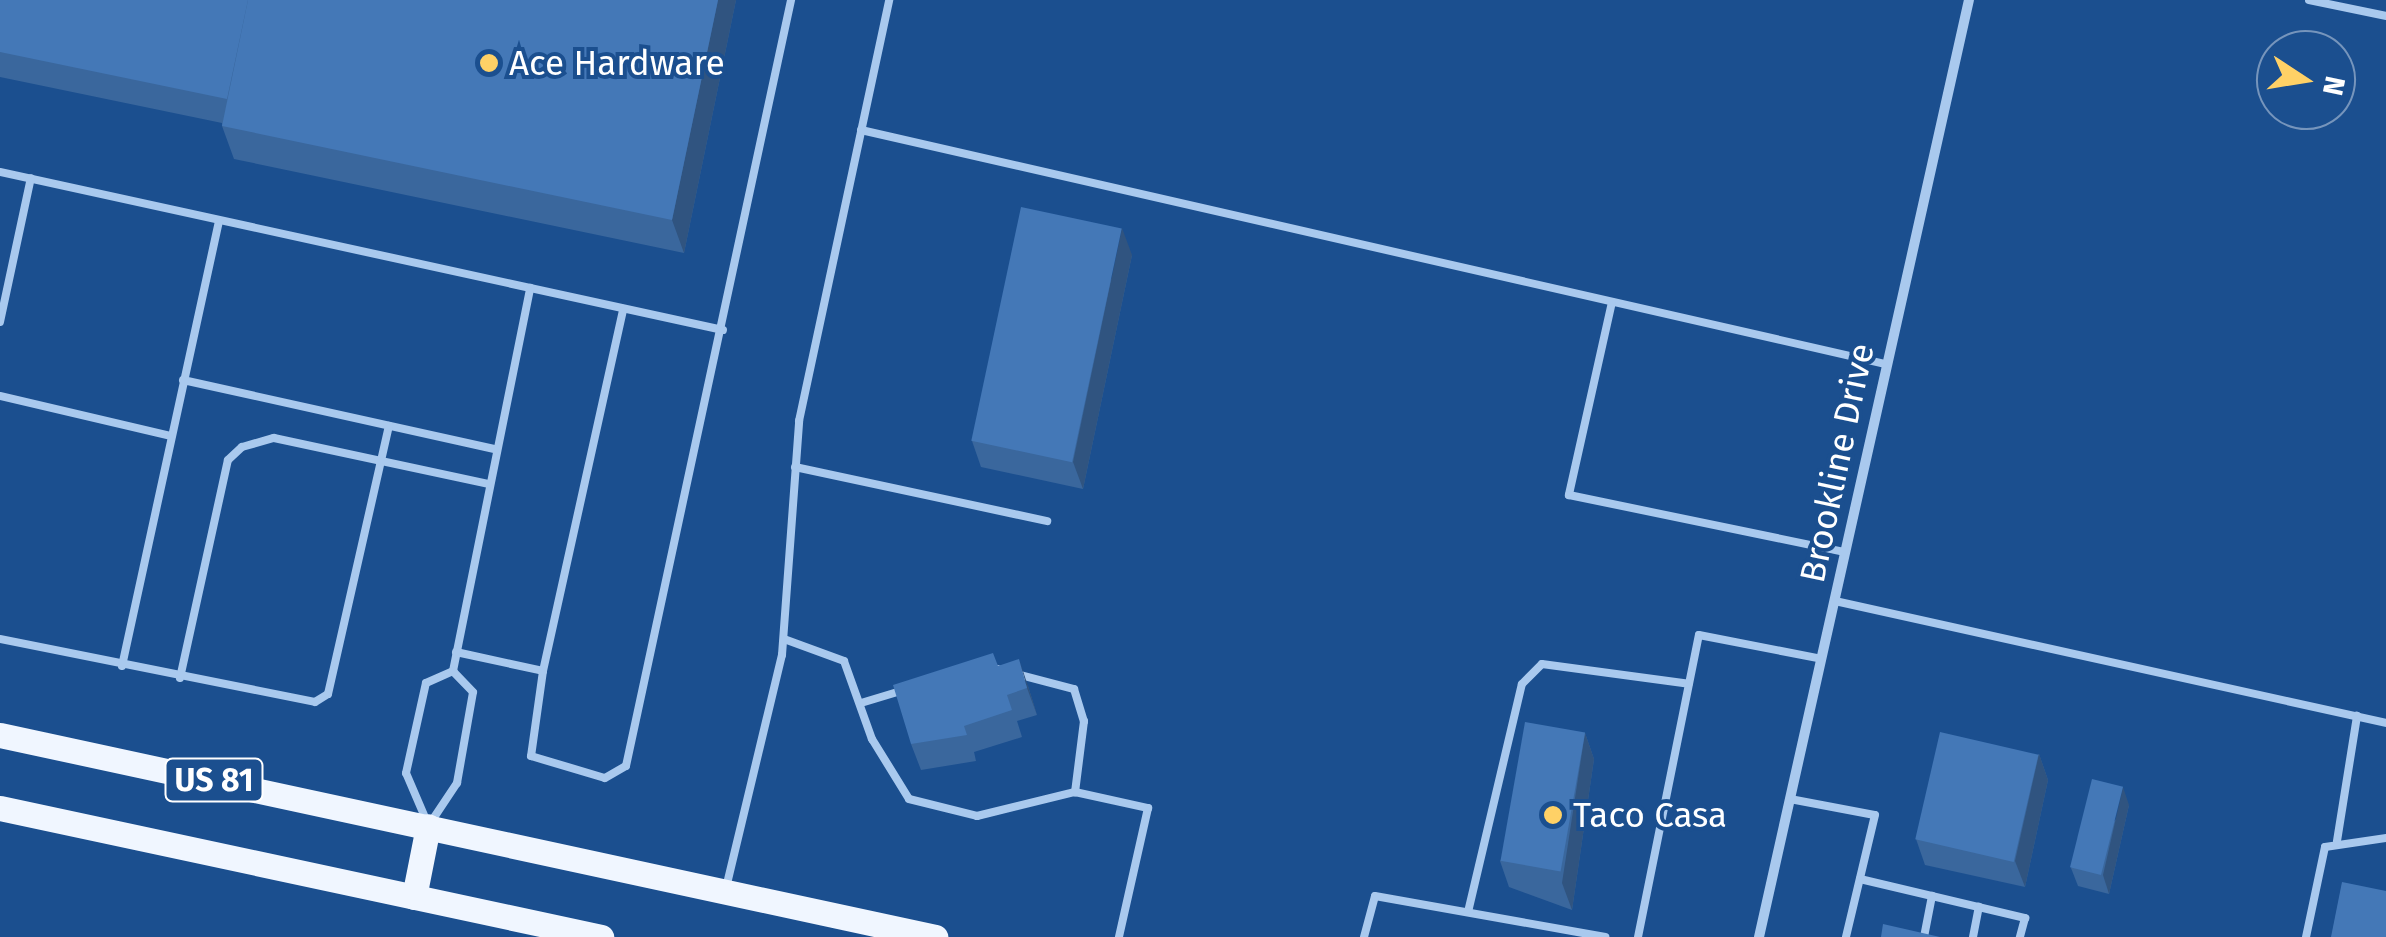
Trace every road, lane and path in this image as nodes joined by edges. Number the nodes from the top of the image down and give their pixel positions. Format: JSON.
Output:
{"nodes":[{"id":1,"x":791,"y":0,"type":"edge"},
{"id":2,"x":889,"y":0,"type":"edge"},
{"id":3,"x":1969,"y":0,"type":"edge"},
{"id":4,"x":2309,"y":0,"type":"edge"},
{"id":5,"x":2386,"y":16,"type":"edge"},
{"id":6,"x":861,"y":130,"type":"junction"},
{"id":7,"x":0,"y":172,"type":"edge"},
{"id":8,"x":30,"y":178,"type":"junction"},
{"id":9,"x":219,"y":220,"type":"junction"},
{"id":10,"x":530,"y":288,"type":"junction"},
{"id":11,"x":1612,"y":302,"type":"junction"},
{"id":12,"x":623,"y":309,"type":"junction"},
{"id":13,"x":0,"y":322,"type":"edge"},
{"id":14,"x":723,"y":330,"type":"junction"},
{"id":15,"x":1886,"y":364,"type":"junction"},
{"id":16,"x":183,"y":380,"type":"junction"},
{"id":17,"x":0,"y":396,"type":"edge"},
{"id":18,"x":389,"y":426,"type":"junction"},
{"id":19,"x":170,"y":436,"type":"junction"},
{"id":20,"x":496,"y":449,"type":"junction"},
{"id":21,"x":380,"y":460,"type":"junction"},
{"id":22,"x":795,"y":468,"type":"junction"},
{"id":23,"x":488,"y":484,"type":"junction"},
{"id":24,"x":1047,"y":522,"type":"dead end"},
{"id":25,"x":1846,"y":552,"type":"junction"},
{"id":26,"x":1835,"y":601,"type":"junction"},
{"id":27,"x":0,"y":639,"type":"edge"},
{"id":28,"x":784,"y":639,"type":"junction"},
{"id":29,"x":456,"y":652,"type":"junction"},
{"id":30,"x":1822,"y":660,"type":"junction"},
{"id":31,"x":122,"y":666,"type":"junction"},
{"id":32,"x":977,"y":668,"type":"edge"},
{"id":33,"x":454,"y":671,"type":"junction"},
{"id":34,"x":543,"y":671,"type":"junction"},
{"id":35,"x":180,"y":678,"type":"junction"},
{"id":36,"x":1688,"y":684,"type":"junction"},
{"id":37,"x":911,"y":688,"type":"edge"},
{"id":38,"x":862,"y":703,"type":"junction"},
{"id":39,"x":2357,"y":716,"type":"junction"},
{"id":40,"x":2386,"y":723,"type":"edge"},
{"id":41,"x":0,"y":735,"type":"edge"},
{"id":42,"x":1074,"y":792,"type":"junction"},
{"id":43,"x":1790,"y":799,"type":"junction"},
{"id":44,"x":0,"y":808,"type":"edge"},
{"id":45,"x":428,"y":826,"type":"junction"},
{"id":46,"x":2386,"y":838,"type":"edge"},
{"id":47,"x":2337,"y":841,"type":"junction"},
{"id":48,"x":1860,"y":879,"type":"junction"},
{"id":49,"x":725,"y":892,"type":"junction"},
{"id":50,"x":1932,"y":896,"type":"junction"},
{"id":51,"x":414,"y":897,"type":"junction"},
{"id":52,"x":1979,"y":908,"type":"junction"},
{"id":53,"x":1468,"y":912,"type":"junction"},
{"id":54,"x":601,"y":937,"type":"edge"},
{"id":55,"x":935,"y":937,"type":"edge"},
{"id":56,"x":1119,"y":937,"type":"edge"},
{"id":57,"x":1364,"y":937,"type":"edge"},
{"id":58,"x":1605,"y":937,"type":"edge"},
{"id":59,"x":1638,"y":937,"type":"edge"},
{"id":60,"x":1759,"y":937,"type":"edge"},
{"id":61,"x":1846,"y":937,"type":"edge"},
{"id":62,"x":1924,"y":937,"type":"edge"},
{"id":63,"x":1972,"y":937,"type":"edge"},
{"id":64,"x":2020,"y":937,"type":"edge"},
{"id":65,"x":2306,"y":937,"type":"edge"}],
"edges":[{"from":1,"to":14,"type":"lane"},
{"from":2,"to":6,"type":"lane"},
{"from":3,"to":15,"type":"street","name":"Brookline Drive"},
{"from":4,"to":5,"type":"lane"},
{"from":6,"to":11,"type":"lane"},
{"from":6,"to":22,"type":"lane"},
{"from":7,"to":8,"type":"lane"},
{"from":8,"to":9,"type":"lane"},
{"from":8,"to":13,"type":"lane"},
{"from":9,"to":10,"type":"lane"},
{"from":9,"to":16,"type":"lane"},
{"from":10,"to":12,"type":"lane"},
{"from":10,"to":20,"type":"lane"},
{"from":11,"to":15,"type":"lane"},
{"from":11,"to":25,"type":"lane"},
{"from":12,"to":14,"type":"lane"},
{"from":12,"to":34,"type":"lane"},
{"from":14,"to":34,"type":"lane"},
{"from":15,"to":25,"type":"street","name":"Brookline Drive"},
{"from":16,"to":18,"type":"lane"},
{"from":16,"to":19,"type":"lane"},
{"from":17,"to":19,"type":"lane"},
{"from":18,"to":20,"type":"lane"},
{"from":18,"to":21,"type":"lane"},
{"from":19,"to":31,"type":"lane"},
{"from":20,"to":23,"type":"lane"},
{"from":21,"to":23,"type":"lane"},
{"from":21,"to":35,"type":"lane"},
{"from":21,"to":35,"type":"lane"},
{"from":22,"to":24,"type":"lane"},
{"from":22,"to":28,"type":"lane"},
{"from":23,"to":29,"type":"lane"},
{"from":25,"to":26,"type":"street","name":"Brookline Drive"},
{"from":26,"to":30,"type":"street","name":"Brookline Drive"},
{"from":26,"to":39,"type":"lane"},
{"from":27,"to":31,"type":"lane"},
{"from":28,"to":38,"type":"lane"},
{"from":28,"to":49,"type":"lane"},
{"from":29,"to":33,"type":"lane"},
{"from":29,"to":34,"type":"lane"},
{"from":30,"to":36,"type":"lane"},
{"from":30,"to":43,"type":"street","name":"Brookline Drive"},
{"from":31,"to":35,"type":"lane"},
{"from":32,"to":42,"type":"lane"},
{"from":33,"to":45,"type":"lane"},
{"from":33,"to":45,"type":"lane"},
{"from":36,"to":53,"type":"lane"},
{"from":36,"to":59,"type":"lane"},
{"from":37,"to":38,"type":"lane"},
{"from":38,"to":42,"type":"lane"},
{"from":39,"to":40,"type":"lane"},
{"from":39,"to":47,"type":"lane"},
{"from":41,"to":45,"type":"main road","number":"US 81"},
{"from":42,"to":56,"type":"lane"},
{"from":43,"to":48,"type":"lane"},
{"from":43,"to":60,"type":"street","name":"Brookline Drive"},
{"from":44,"to":51,"type":"main road","number":"US 81"},
{"from":45,"to":49,"type":"main road","number":"US 81"},
{"from":45,"to":51,"type":"main road"},
{"from":46,"to":47,"type":"lane"},
{"from":47,"to":65,"type":"lane"},
{"from":48,"to":50,"type":"lane"},
{"from":48,"to":61,"type":"lane"},
{"from":49,"to":55,"type":"main road","number":"US 81"},
{"from":50,"to":52,"type":"lane"},
{"from":50,"to":62,"type":"lane"},
{"from":51,"to":54,"type":"main road","number":"US 81"},
{"from":52,"to":63,"type":"lane"},
{"from":52,"to":64,"type":"lane"},
{"from":53,"to":57,"type":"lane"},
{"from":53,"to":58,"type":"lane"}]}
